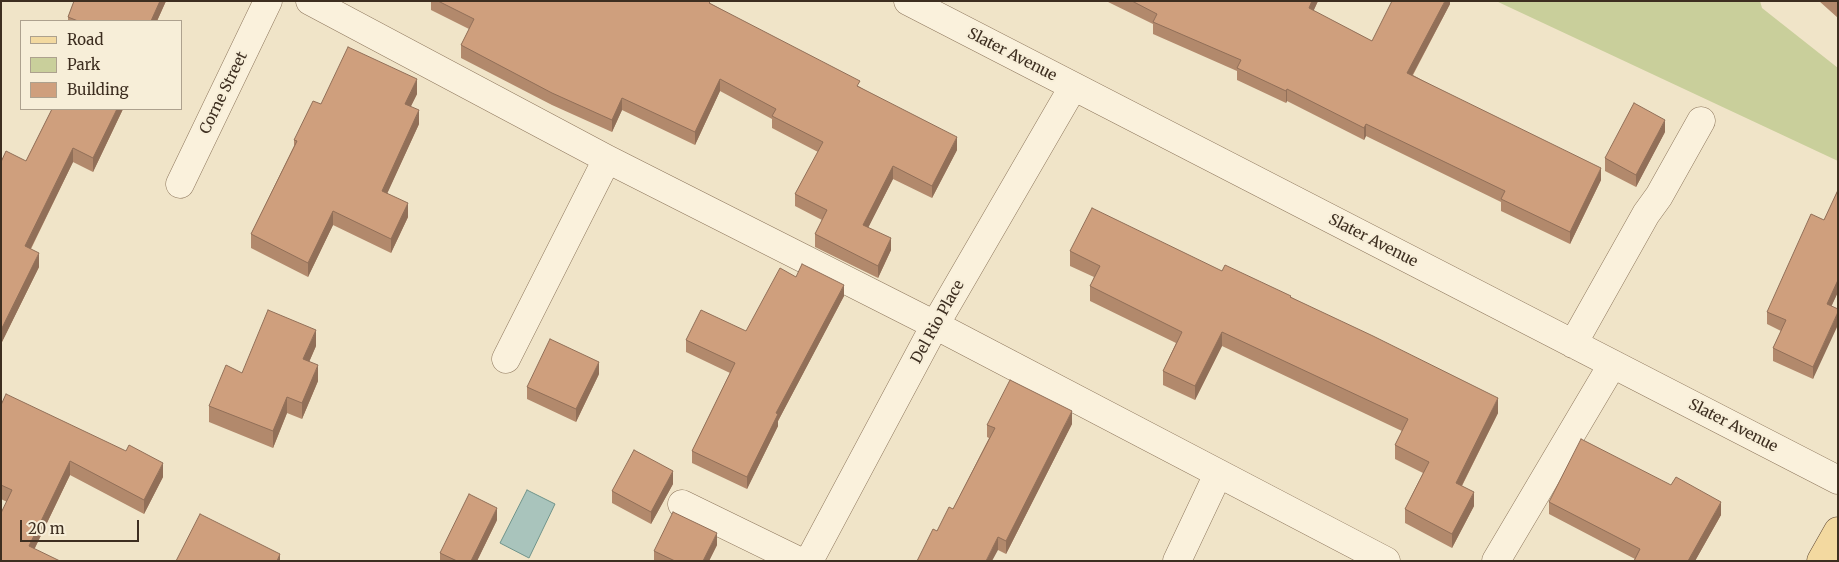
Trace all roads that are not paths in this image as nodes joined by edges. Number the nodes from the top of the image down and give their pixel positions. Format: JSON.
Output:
{"nodes":[{"id":1,"x":268,"y":1,"type":"edge"},
{"id":2,"x":310,"y":1,"type":"edge"},
{"id":3,"x":908,"y":1,"type":"edge"},
{"id":4,"x":1073,"y":87,"type":"junction"},
{"id":5,"x":1701,"y":121,"type":"dead end"},
{"id":6,"x":607,"y":160,"type":"junction"},
{"id":7,"x":180,"y":184,"type":"dead end"},
{"id":8,"x":935,"y":325,"type":"junction"},
{"id":9,"x":1573,"y":344,"type":"junction"},
{"id":10,"x":506,"y":359,"type":"dead end"},
{"id":11,"x":1612,"y":364,"type":"junction"},
{"id":12,"x":1218,"y":474,"type":"junction"},
{"id":13,"x":1838,"y":480,"type":"edge"},
{"id":14,"x":682,"y":504,"type":"dead end"},
{"id":15,"x":1838,"y":531,"type":"edge"},
{"id":16,"x":799,"y":561,"type":"edge"},
{"id":17,"x":809,"y":561,"type":"edge"},
{"id":18,"x":1177,"y":561,"type":"edge"},
{"id":19,"x":1386,"y":561,"type":"edge"},
{"id":20,"x":1496,"y":561,"type":"edge"},
{"id":21,"x":1821,"y":561,"type":"edge"}],
"edges":[{"from":1,"to":7,"type":"street","name":"Corne Street"},
{"from":2,"to":6,"type":"street"},
{"from":3,"to":4,"type":"street","name":"Slater Avenue"},
{"from":4,"to":8,"type":"street","name":"Del Rio Place"},
{"from":4,"to":9,"type":"street","name":"Slater Avenue"},
{"from":5,"to":9,"type":"street"},
{"from":6,"to":8,"type":"street"},
{"from":6,"to":10,"type":"street"},
{"from":8,"to":12,"type":"street"},
{"from":8,"to":17,"type":"street","name":"Del Rio Place"},
{"from":9,"to":11,"type":"street","name":"Slater Avenue"},
{"from":11,"to":13,"type":"street","name":"Slater Avenue"},
{"from":11,"to":20,"type":"street"},
{"from":12,"to":18,"type":"street"},
{"from":12,"to":19,"type":"street"},
{"from":14,"to":16,"type":"street"},
{"from":15,"to":21,"type":"main road"}]}
